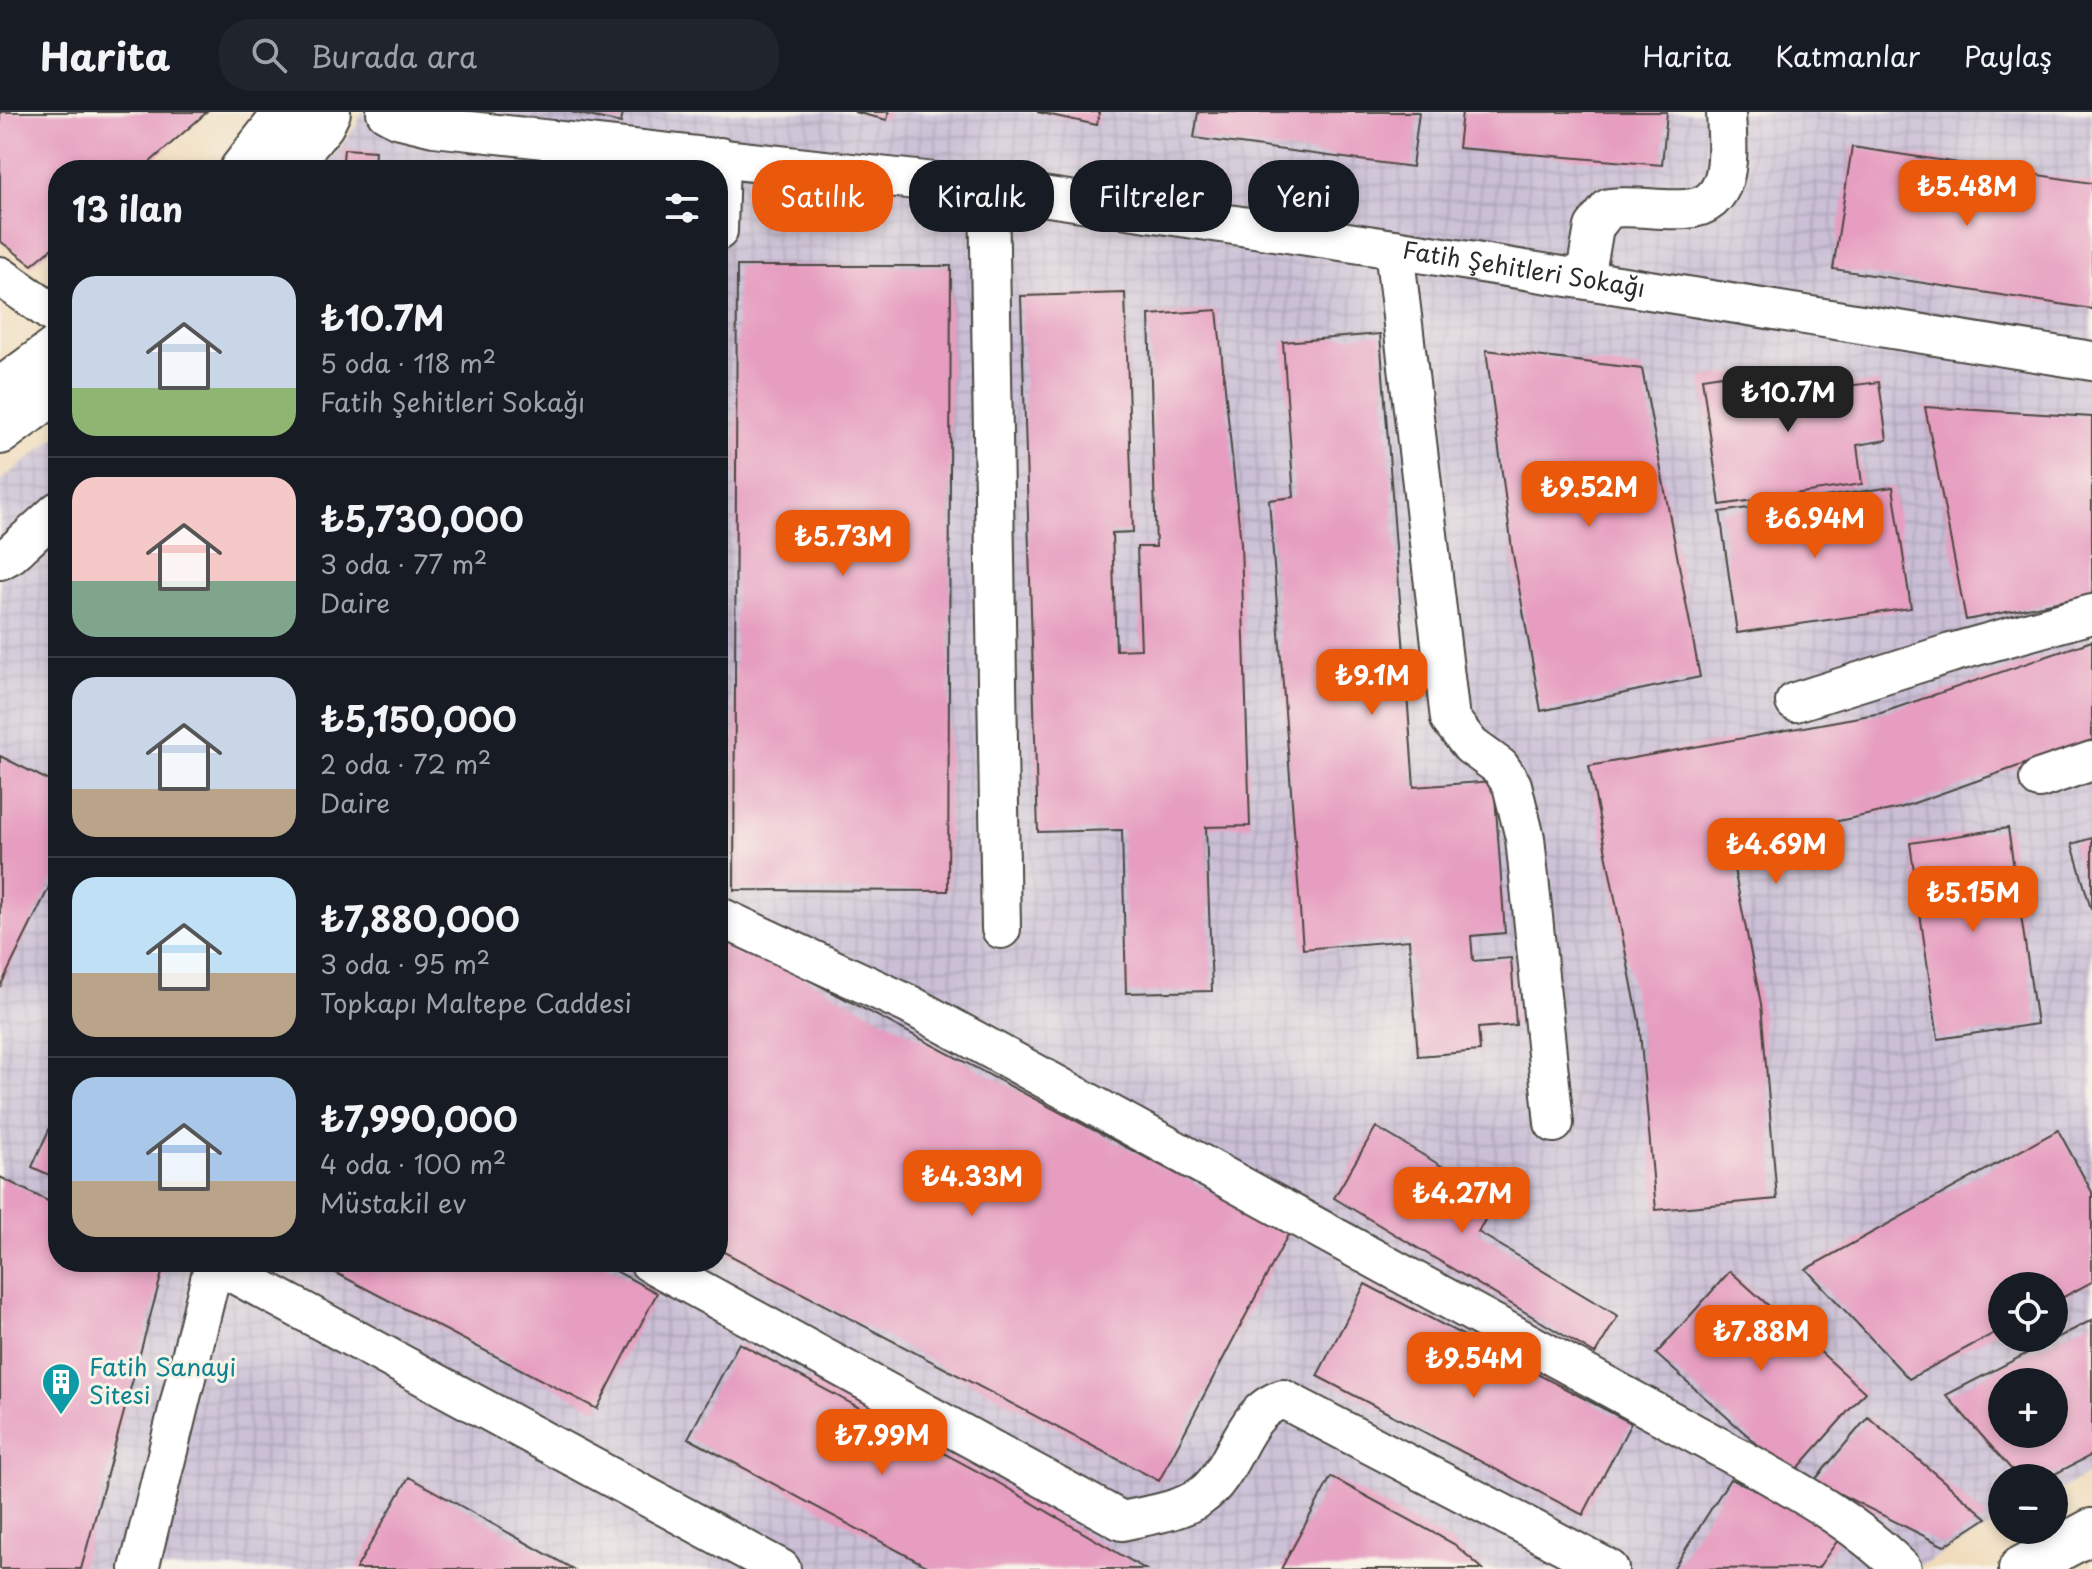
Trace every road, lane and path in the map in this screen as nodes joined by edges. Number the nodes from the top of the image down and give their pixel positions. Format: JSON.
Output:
{"nodes":[{"id":1,"x":287,"y":112,"type":"edge"},
{"id":2,"x":328,"y":112,"type":"edge"},
{"id":3,"x":386,"y":112,"type":"edge"},
{"id":4,"x":1726,"y":112,"type":"edge"},
{"id":5,"x":720,"y":157,"type":"junction"},
{"id":6,"x":250,"y":160,"type":"edge"},
{"id":7,"x":292,"y":160,"type":"edge"},
{"id":8,"x":720,"y":160,"type":"edge"},
{"id":9,"x":909,"y":179,"type":"edge"},
{"id":10,"x":1054,"y":198,"type":"edge"},
{"id":11,"x":990,"y":232,"type":"edge"},
{"id":12,"x":1394,"y":249,"type":"junction"},
{"id":13,"x":0,"y":276,"type":"edge"},
{"id":14,"x":1585,"y":279,"type":"junction"},
{"id":15,"x":48,"y":310,"type":"edge"},
{"id":16,"x":48,"y":355,"type":"edge"},
{"id":17,"x":2092,"y":361,"type":"edge"},
{"id":18,"x":0,"y":391,"type":"edge"},
{"id":19,"x":48,"y":396,"type":"edge"},
{"id":20,"x":0,"y":432,"type":"edge"},
{"id":21,"x":48,"y":520,"type":"edge"},
{"id":22,"x":0,"y":560,"type":"edge"},
{"id":23,"x":2092,"y":614,"type":"edge"},
{"id":24,"x":1795,"y":702,"type":"dead end"},
{"id":25,"x":2092,"y":761,"type":"edge"},
{"id":26,"x":2039,"y":779,"type":"dead end"},
{"id":27,"x":728,"y":921,"type":"edge"},
{"id":28,"x":1001,"y":929,"type":"dead end"},
{"id":29,"x":1554,"y":1123,"type":"dead end"},
{"id":30,"x":212,"y":1272,"type":"edge"},
{"id":31,"x":231,"y":1272,"type":"edge"},
{"id":32,"x":667,"y":1272,"type":"edge"},
{"id":33,"x":2092,"y":1531,"type":"edge"},
{"id":34,"x":139,"y":1569,"type":"edge"},
{"id":35,"x":781,"y":1569,"type":"edge"},
{"id":36,"x":1609,"y":1569,"type":"edge"},
{"id":37,"x":1902,"y":1569,"type":"edge"},
{"id":38,"x":2021,"y":1569,"type":"edge"}],
"edges":[{"from":1,"to":6,"type":"main road"},
{"from":2,"to":7,"type":"main road"},
{"from":3,"to":5,"type":"street","name":"Fatih Şehitleri Sokağı"},
{"from":4,"to":14,"type":"street"},
{"from":5,"to":8,"type":"street"},
{"from":5,"to":9,"type":"street","name":"Fatih Şehitleri Sokağı"},
{"from":10,"to":12,"type":"street","name":"Fatih Şehitleri Sokağı"},
{"from":11,"to":28,"type":"street"},
{"from":12,"to":14,"type":"street","name":"Fatih Şehitleri Sokağı"},
{"from":12,"to":29,"type":"street"},
{"from":13,"to":15,"type":"street"},
{"from":14,"to":17,"type":"street","name":"Fatih Şehitleri Sokağı"},
{"from":16,"to":18,"type":"main road"},
{"from":19,"to":20,"type":"main road"},
{"from":21,"to":22,"type":"street"},
{"from":23,"to":24,"type":"street"},
{"from":25,"to":26,"type":"street"},
{"from":27,"to":37,"type":"street"},
{"from":30,"to":34,"type":"street"},
{"from":31,"to":35,"type":"street"},
{"from":32,"to":36,"type":"street"},
{"from":33,"to":38,"type":"main road"}]}
